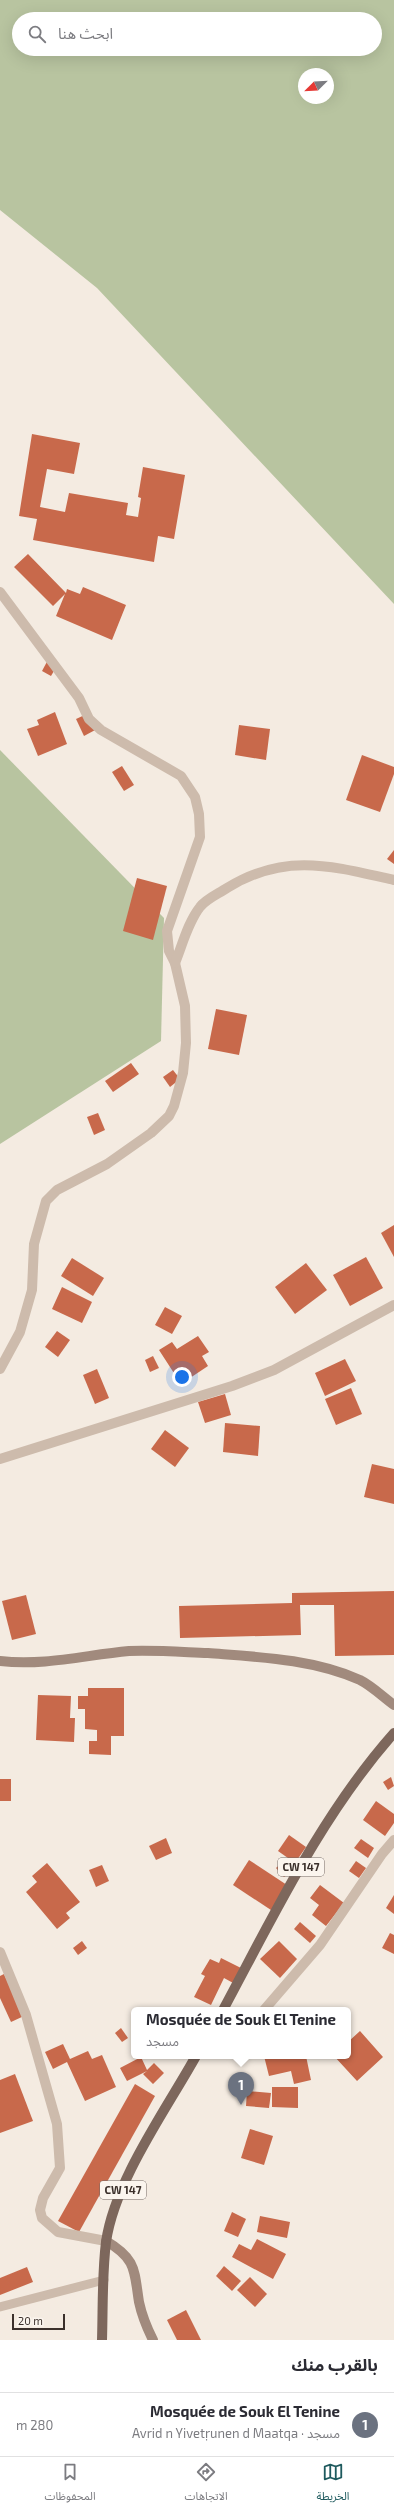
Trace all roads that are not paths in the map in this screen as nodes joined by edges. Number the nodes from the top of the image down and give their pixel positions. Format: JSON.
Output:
{"nodes":[{"id":1,"x":0,"y":592,"type":"edge"},
{"id":2,"x":394,"y":880,"type":"edge"},
{"id":3,"x":175,"y":963,"type":"junction"},
{"id":4,"x":394,"y":1305,"type":"edge"},
{"id":5,"x":0,"y":1369,"type":"edge"},
{"id":6,"x":0,"y":1459,"type":"edge"},
{"id":7,"x":0,"y":1661,"type":"edge"},
{"id":8,"x":394,"y":1705,"type":"edge"},
{"id":9,"x":394,"y":1733,"type":"edge"},
{"id":10,"x":394,"y":1840,"type":"edge"},
{"id":11,"x":0,"y":1952,"type":"edge"},
{"id":12,"x":225,"y":2007,"type":"edge"},
{"id":13,"x":267,"y":2007,"type":"edge"},
{"id":14,"x":194,"y":2059,"type":"edge"},
{"id":15,"x":106,"y":2242,"type":"junction"},
{"id":16,"x":104,"y":2280,"type":"junction"},
{"id":17,"x":0,"y":2307,"type":"edge"},
{"id":18,"x":102,"y":2340,"type":"edge"},
{"id":19,"x":153,"y":2340,"type":"edge"}],
"edges":[{"from":1,"to":3,"type":"street"},
{"from":2,"to":3,"type":"street"},
{"from":3,"to":5,"type":"street"},
{"from":4,"to":6,"type":"street"},
{"from":7,"to":8,"type":"main road"},
{"from":9,"to":12,"type":"main road","number":"CW 147"},
{"from":10,"to":13,"type":"street"},
{"from":11,"to":15,"type":"street"},
{"from":14,"to":15,"type":"main road","number":"CW 147"},
{"from":15,"to":16,"type":"main road","number":"CW 147"},
{"from":15,"to":19,"type":"main road"},
{"from":16,"to":17,"type":"lane"},
{"from":16,"to":18,"type":"main road","number":"CW 147"}]}
